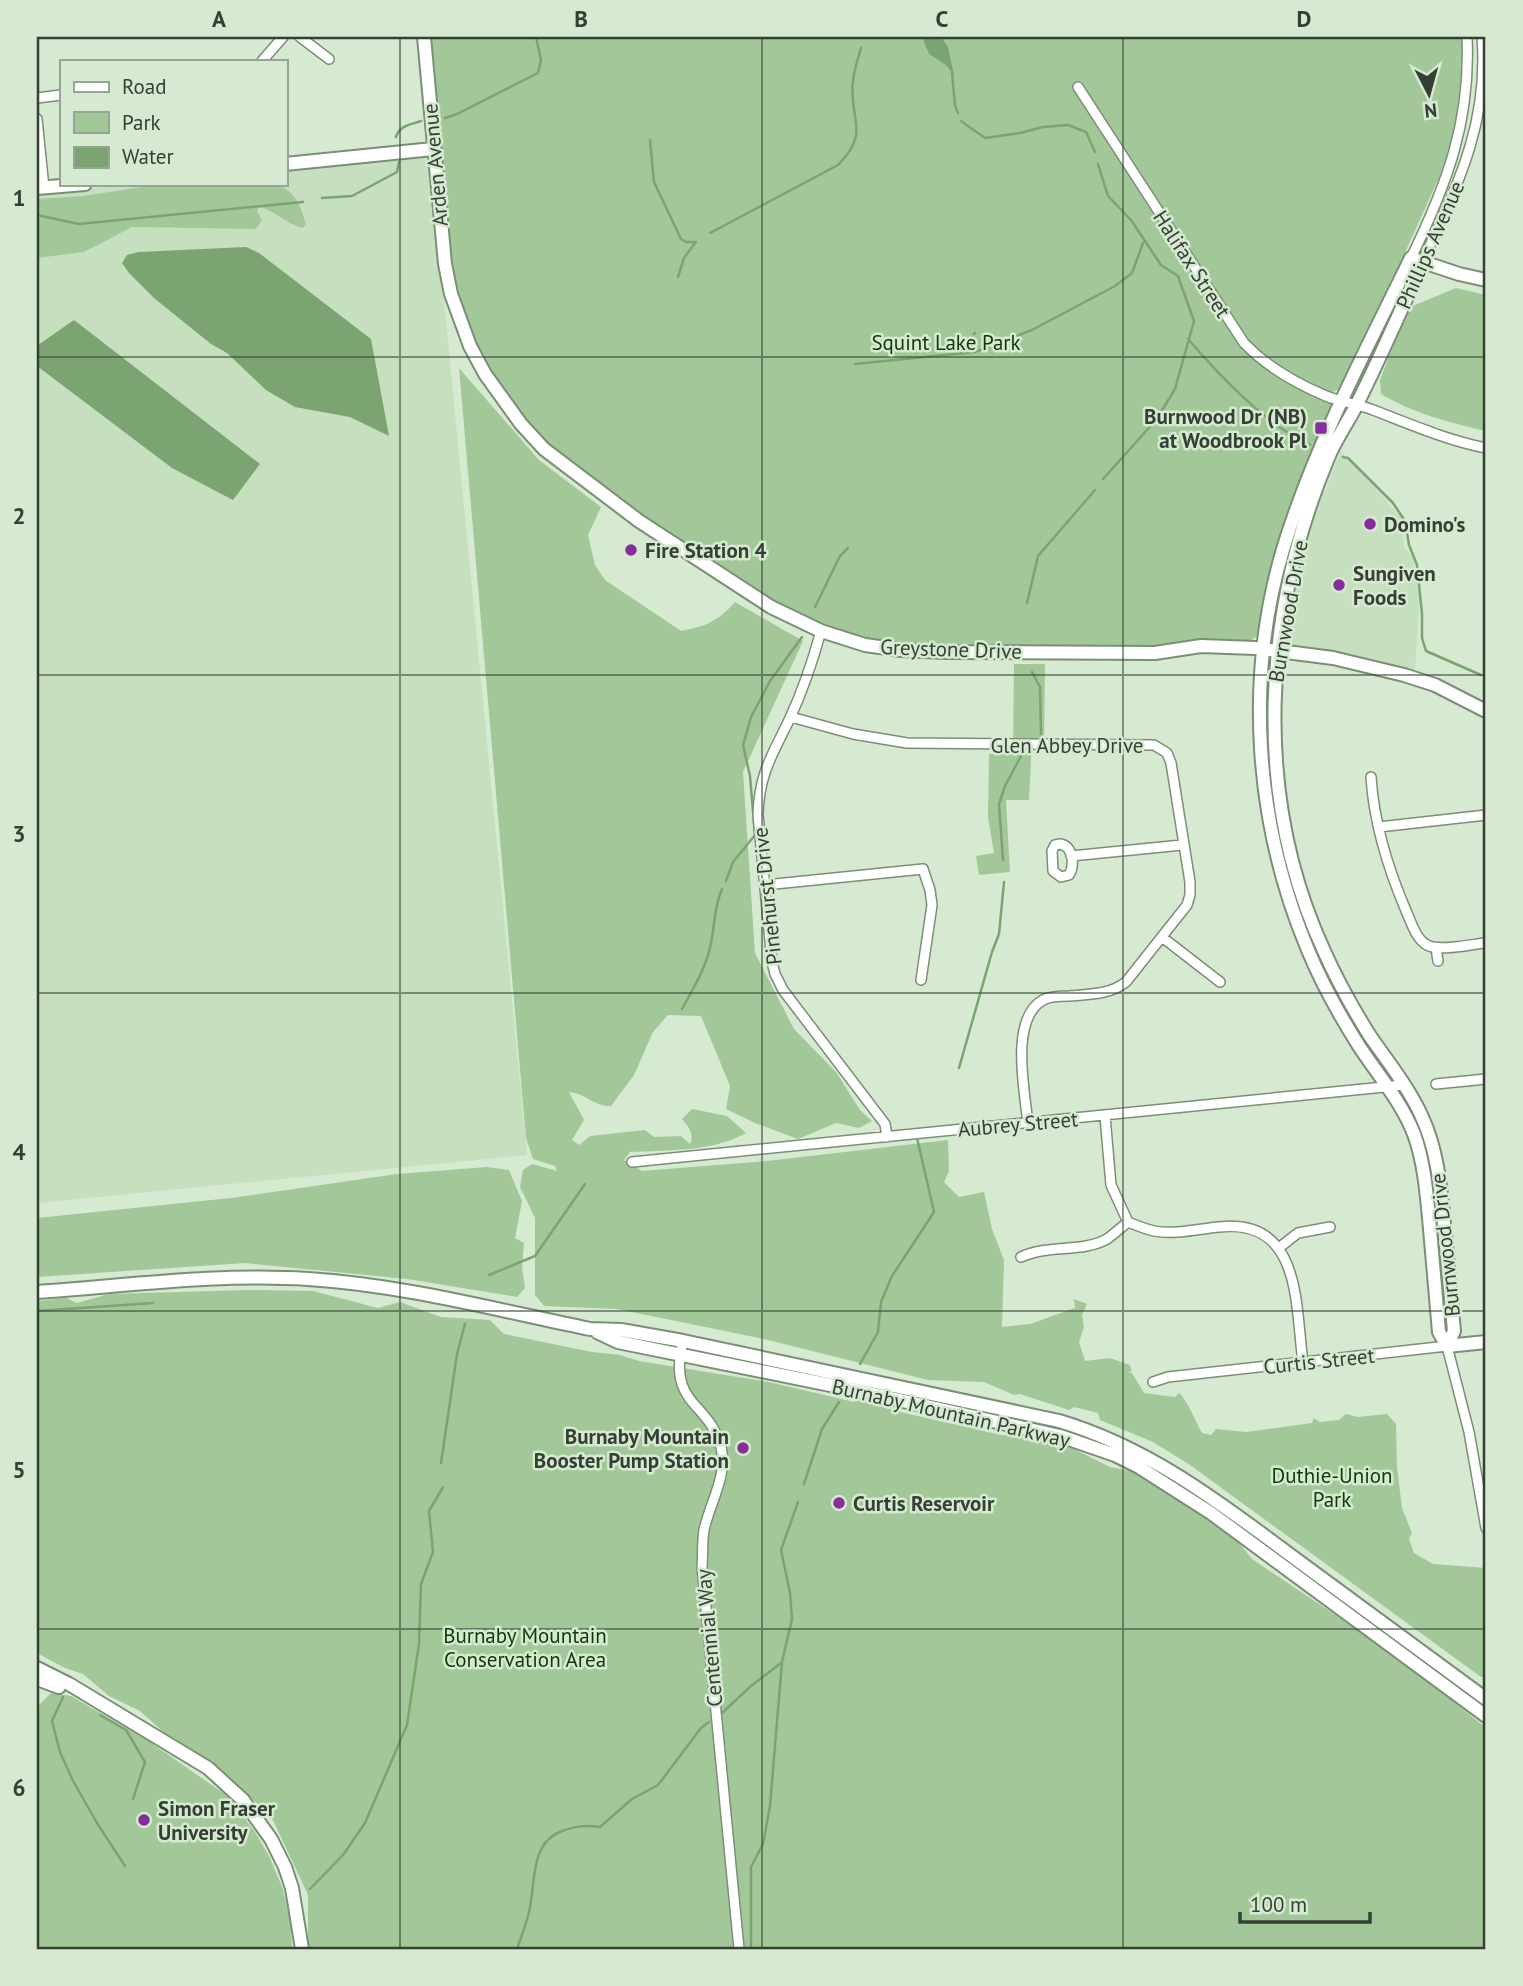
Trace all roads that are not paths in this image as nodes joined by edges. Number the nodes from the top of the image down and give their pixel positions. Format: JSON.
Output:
{"nodes":[{"id":1,"x":283,"y":37,"type":"edge"},
{"id":2,"x":300,"y":37,"type":"edge"},
{"id":3,"x":424,"y":37,"type":"edge"},
{"id":4,"x":1467,"y":37,"type":"edge"},
{"id":5,"x":1482,"y":37,"type":"edge"},
{"id":6,"x":329,"y":59,"type":"dead end"},
{"id":7,"x":263,"y":60,"type":"edge"},
{"id":8,"x":1078,"y":87,"type":"dead end"},
{"id":9,"x":60,"y":95,"type":"edge"},
{"id":10,"x":37,"y":97,"type":"edge"},
{"id":11,"x":37,"y":119,"type":"edge"},
{"id":12,"x":433,"y":149,"type":"junction"},
{"id":13,"x":287,"y":164,"type":"edge"},
{"id":14,"x":63,"y":186,"type":"edge"},
{"id":15,"x":41,"y":188,"type":"edge"},
{"id":16,"x":1416,"y":260,"type":"junction"},
{"id":17,"x":1486,"y":280,"type":"edge"},
{"id":18,"x":451,"y":293,"type":"joint"},
{"id":19,"x":1342,"y":401,"type":"junction"},
{"id":20,"x":1357,"y":405,"type":"junction"},
{"id":21,"x":1486,"y":448,"type":"edge"},
{"id":22,"x":821,"y":631,"type":"junction"},
{"id":23,"x":1263,"y":653,"type":"junction"},
{"id":24,"x":1277,"y":655,"type":"junction"},
{"id":25,"x":1486,"y":711,"type":"edge"},
{"id":26,"x":790,"y":717,"type":"junction"},
{"id":27,"x":1371,"y":777,"type":"dead end"},
{"id":28,"x":1486,"y":816,"type":"edge"},
{"id":29,"x":1379,"y":827,"type":"junction"},
{"id":30,"x":1182,"y":845,"type":"junction"},
{"id":31,"x":1071,"y":856,"type":"dead end"},
{"id":32,"x":765,"y":885,"type":"junction"},
{"id":33,"x":1162,"y":937,"type":"junction"},
{"id":34,"x":1486,"y":943,"type":"edge"},
{"id":35,"x":1436,"y":948,"type":"junction"},
{"id":36,"x":1438,"y":961,"type":"dead end"},
{"id":37,"x":921,"y":980,"type":"dead end"},
{"id":38,"x":1220,"y":982,"type":"dead end"},
{"id":39,"x":1486,"y":1079,"type":"edge"},
{"id":40,"x":1436,"y":1084,"type":"dead end"},
{"id":41,"x":1404,"y":1085,"type":"junction"},
{"id":42,"x":1388,"y":1087,"type":"junction"},
{"id":43,"x":1105,"y":1116,"type":"junction"},
{"id":44,"x":1028,"y":1124,"type":"junction"},
{"id":45,"x":887,"y":1137,"type":"junction"},
{"id":46,"x":632,"y":1162,"type":"dead end"},
{"id":47,"x":1128,"y":1222,"type":"junction"},
{"id":48,"x":1330,"y":1227,"type":"dead end"},
{"id":49,"x":1280,"y":1247,"type":"junction"},
{"id":50,"x":1021,"y":1257,"type":"dead end"},
{"id":51,"x":37,"y":1292,"type":"edge"},
{"id":52,"x":590,"y":1329,"type":"junction"},
{"id":53,"x":683,"y":1341,"type":"junction"},
{"id":54,"x":1486,"y":1342,"type":"edge"},
{"id":55,"x":1447,"y":1346,"type":"junction"},
{"id":56,"x":680,"y":1354,"type":"junction"},
{"id":57,"x":1303,"y":1362,"type":"junction"},
{"id":58,"x":1153,"y":1382,"type":"dead end"},
{"id":59,"x":1486,"y":1528,"type":"edge"},
{"id":60,"x":37,"y":1668,"type":"edge"},
{"id":61,"x":37,"y":1679,"type":"edge"},
{"id":62,"x":76,"y":1690,"type":"junction"},
{"id":63,"x":1486,"y":1699,"type":"edge"},
{"id":64,"x":1486,"y":1716,"type":"edge"},
{"id":65,"x":302,"y":1949,"type":"edge"},
{"id":66,"x":739,"y":1949,"type":"edge"}],
"edges":[{"from":1,"to":7,"type":"street"},
{"from":2,"to":6,"type":"street"},
{"from":3,"to":12,"type":"street","name":"Arden Avenue"},
{"from":4,"to":16,"type":"street","name":"Phillips Avenue"},
{"from":5,"to":16,"type":"street","name":"Phillips Avenue"},
{"from":8,"to":19,"type":"street","name":"Halifax Street"},
{"from":9,"to":10,"type":"street"},
{"from":11,"to":15,"type":"street"},
{"from":12,"to":13,"type":"street"},
{"from":12,"to":18,"type":"street","name":"Arden Avenue"},
{"from":14,"to":15,"type":"street"},
{"from":16,"to":17,"type":"street"},
{"from":16,"to":19,"type":"street","name":"Phillips Avenue"},
{"from":16,"to":20,"type":"street","name":"Phillips Avenue"},
{"from":18,"to":22,"type":"street","name":"Greystone Drive"},
{"from":19,"to":20,"type":"street","name":"Halifax Street"},
{"from":19,"to":23,"type":"street","name":"Burnwood Drive"},
{"from":20,"to":21,"type":"street","name":"Halifax Street"},
{"from":20,"to":24,"type":"street","name":"Burnwood Drive"},
{"from":22,"to":23,"type":"street","name":"Greystone Drive"},
{"from":22,"to":26,"type":"street","name":"Pinehurst Drive"},
{"from":23,"to":24,"type":"street","name":"Greystone Drive"},
{"from":23,"to":42,"type":"street","name":"Burnwood Drive"},
{"from":24,"to":25,"type":"street","name":"Greystone Drive"},
{"from":24,"to":41,"type":"street","name":"Burnwood Drive"},
{"from":26,"to":30,"type":"street","name":"Glen Abbey Drive"},
{"from":26,"to":32,"type":"street","name":"Pinehurst Drive"},
{"from":27,"to":29,"type":"street"},
{"from":28,"to":29,"type":"street"},
{"from":29,"to":35,"type":"street"},
{"from":30,"to":31,"type":"street"},
{"from":30,"to":33,"type":"street","name":"Glen Abbey Drive"},
{"from":32,"to":37,"type":"street"},
{"from":32,"to":45,"type":"street","name":"Pinehurst Drive"},
{"from":33,"to":38,"type":"street"},
{"from":33,"to":44,"type":"street","name":"Glen Abbey Drive"},
{"from":34,"to":35,"type":"street"},
{"from":35,"to":36,"type":"street"},
{"from":39,"to":40,"type":"street"},
{"from":41,"to":42,"type":"street","name":"Aubrey Street"},
{"from":41,"to":55,"type":"street","name":"Burnwood Drive"},
{"from":42,"to":43,"type":"street","name":"Aubrey Street"},
{"from":42,"to":55,"type":"street","name":"Burnwood Drive"},
{"from":43,"to":44,"type":"street","name":"Aubrey Street"},
{"from":43,"to":47,"type":"street"},
{"from":44,"to":45,"type":"street","name":"Aubrey Street"},
{"from":45,"to":46,"type":"street","name":"Aubrey Street"},
{"from":47,"to":49,"type":"street"},
{"from":47,"to":50,"type":"street"},
{"from":48,"to":49,"type":"street"},
{"from":49,"to":57,"type":"street"},
{"from":51,"to":52,"type":"street","name":"Burnaby Mountain Parkway"},
{"from":52,"to":53,"type":"street","name":"Burnaby Mountain Parkway"},
{"from":52,"to":56,"type":"street","name":"Burnaby Mountain Parkway"},
{"from":53,"to":56,"type":"street","name":"Centennial Way"},
{"from":53,"to":63,"type":"street","name":"Burnaby Mountain Parkway"},
{"from":54,"to":55,"type":"street","name":"Curtis Street"},
{"from":55,"to":57,"type":"street","name":"Curtis Street"},
{"from":55,"to":59,"type":"street"},
{"from":56,"to":64,"type":"street","name":"Burnaby Mountain Parkway"},
{"from":56,"to":66,"type":"street","name":"Centennial Way"},
{"from":57,"to":58,"type":"street","name":"Curtis Street"},
{"from":60,"to":62,"type":"street"},
{"from":61,"to":62,"type":"street"},
{"from":62,"to":65,"type":"street"}]}
